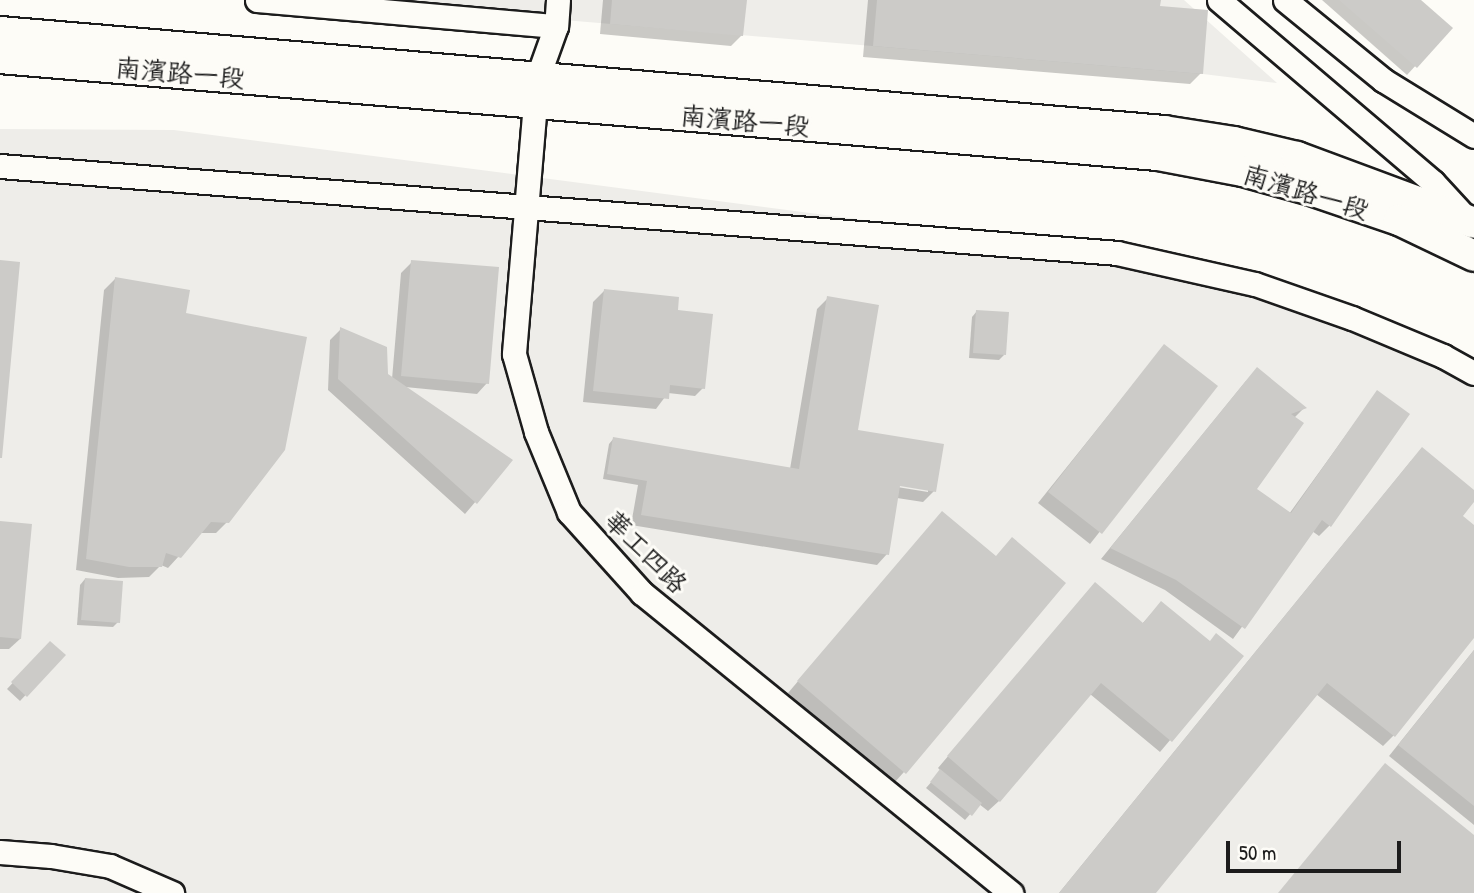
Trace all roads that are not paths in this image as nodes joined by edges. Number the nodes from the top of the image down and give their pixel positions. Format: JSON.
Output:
{"nodes":[{"id":1,"x":257,"y":0,"type":"edge"},
{"id":2,"x":558,"y":0,"type":"edge"},
{"id":3,"x":1219,"y":0,"type":"edge"},
{"id":4,"x":1285,"y":0,"type":"edge"},
{"id":5,"x":556,"y":26,"type":"junction"},
{"id":6,"x":0,"y":32,"type":"edge"},
{"id":7,"x":0,"y":58,"type":"edge"},
{"id":8,"x":537,"y":91,"type":"junction"},
{"id":9,"x":1474,"y":136,"type":"edge"},
{"id":10,"x":0,"y":166,"type":"edge"},
{"id":11,"x":527,"y":210,"type":"junction"},
{"id":12,"x":1471,"y":222,"type":"edge"},
{"id":13,"x":1474,"y":256,"type":"edge"},
{"id":14,"x":1474,"y":373,"type":"edge"},
{"id":15,"x":0,"y":852,"type":"edge"},
{"id":16,"x":172,"y":893,"type":"edge"},
{"id":17,"x":1011,"y":893,"type":"edge"}],
"edges":[{"from":1,"to":5,"type":"street"},
{"from":2,"to":5,"type":"street","name":"華工四路"},
{"from":3,"to":12,"type":"street"},
{"from":4,"to":9,"type":"street"},
{"from":5,"to":8,"type":"street","name":"華工四路"},
{"from":6,"to":8,"type":"main road","name":"南濱路一段"},
{"from":7,"to":8,"type":"main road","name":"南濱路一段"},
{"from":8,"to":11,"type":"street","name":"華工四路"},
{"from":8,"to":12,"type":"main road","name":"南濱路一段"},
{"from":8,"to":13,"type":"main road","name":"南濱路一段"},
{"from":10,"to":11,"type":"street"},
{"from":11,"to":14,"type":"street"},
{"from":11,"to":17,"type":"street","name":"華工四路"},
{"from":15,"to":16,"type":"street"}]}
